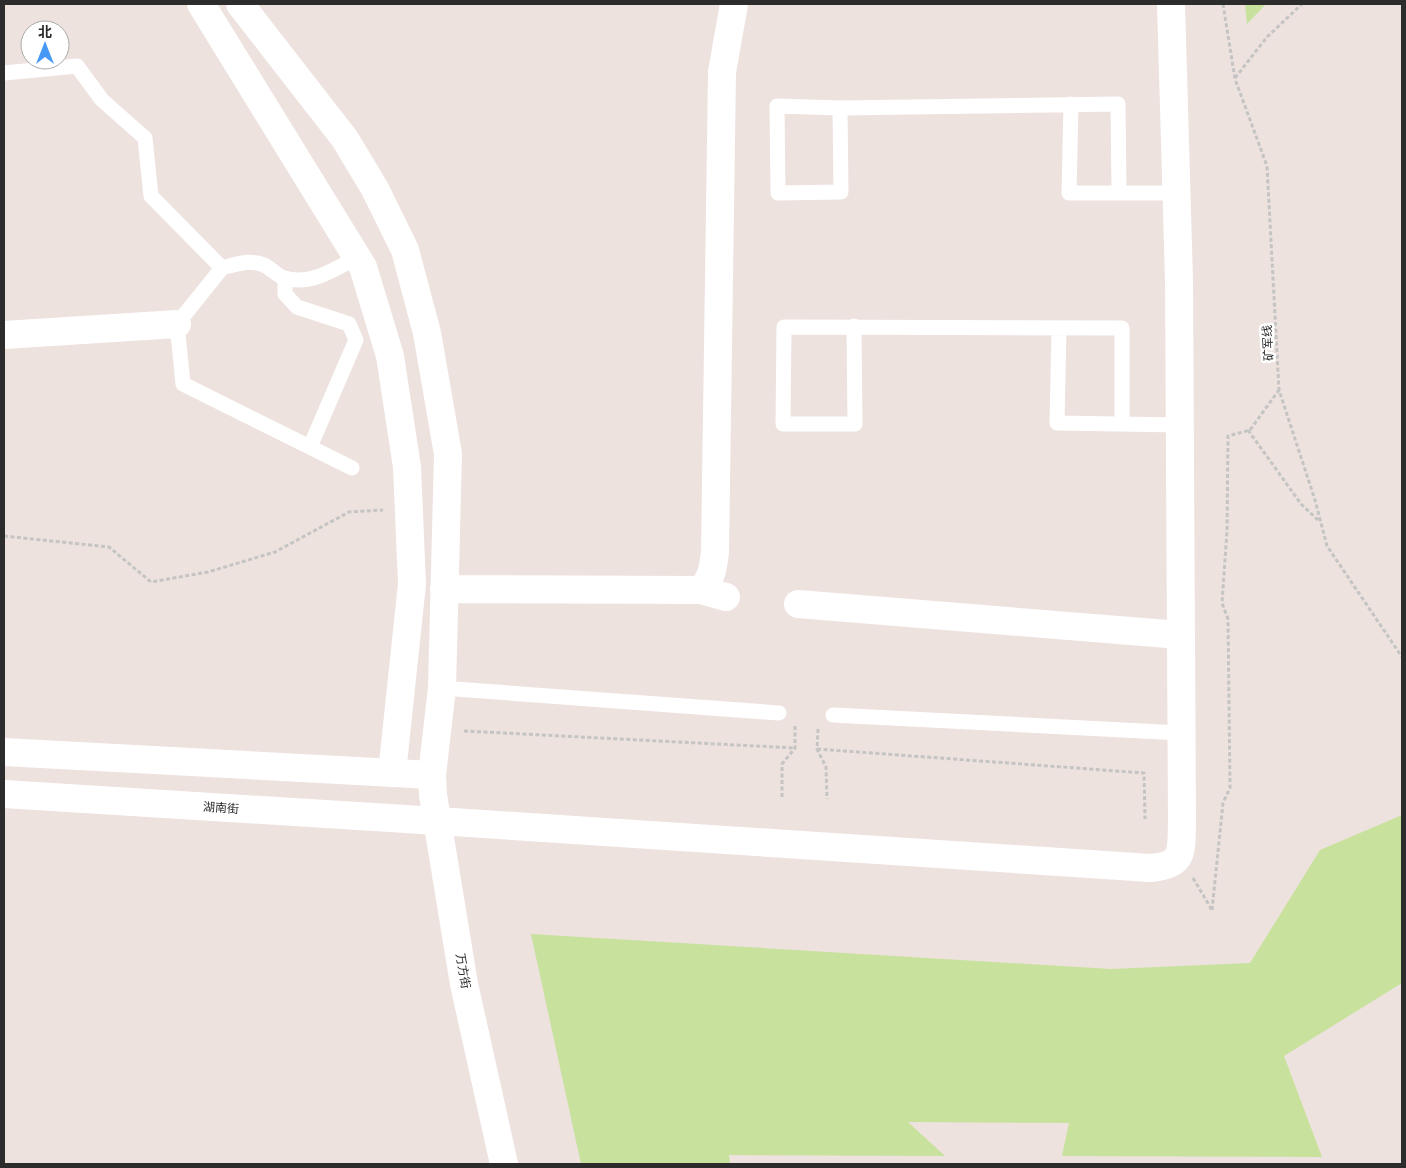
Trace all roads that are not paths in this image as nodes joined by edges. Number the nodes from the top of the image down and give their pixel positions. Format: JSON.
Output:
{"nodes":[{"id":1,"x":201,"y":4,"type":"edge"},
{"id":2,"x":240,"y":4,"type":"edge"},
{"id":3,"x":734,"y":4,"type":"edge"},
{"id":4,"x":1171,"y":4,"type":"edge"},
{"id":5,"x":4,"y":73,"type":"edge"},
{"id":6,"x":1071,"y":104,"type":"junction"},
{"id":7,"x":840,"y":108,"type":"junction"},
{"id":8,"x":1177,"y":193,"type":"junction"},
{"id":9,"x":1119,"y":194,"type":"junction"},
{"id":10,"x":357,"y":257,"type":"junction"},
{"id":11,"x":222,"y":268,"type":"junction"},
{"id":12,"x":284,"y":278,"type":"junction"},
{"id":13,"x":177,"y":324,"type":"junction"},
{"id":14,"x":854,"y":326,"type":"junction"},
{"id":15,"x":1058,"y":328,"type":"junction"},
{"id":16,"x":4,"y":335,"type":"edge"},
{"id":17,"x":1122,"y":423,"type":"junction"},
{"id":18,"x":1180,"y":425,"type":"junction"},
{"id":19,"x":310,"y":447,"type":"junction"},
{"id":20,"x":352,"y":468,"type":"dead end"},
{"id":21,"x":444,"y":590,"type":"junction"},
{"id":22,"x":798,"y":604,"type":"dead end"},
{"id":23,"x":1180,"y":635,"type":"junction"},
{"id":24,"x":442,"y":688,"type":"junction"},
{"id":25,"x":779,"y":713,"type":"dead end"},
{"id":26,"x":833,"y":715,"type":"dead end"},
{"id":27,"x":1181,"y":733,"type":"junction"},
{"id":28,"x":4,"y":752,"type":"edge"},
{"id":29,"x":392,"y":773,"type":"junction"},
{"id":30,"x":432,"y":775,"type":"junction"},
{"id":31,"x":4,"y":794,"type":"edge"},
{"id":32,"x":438,"y":822,"type":"junction"},
{"id":33,"x":504,"y":1164,"type":"edge"}],
"edges":[{"from":1,"to":10,"type":"street"},
{"from":2,"to":21,"type":"street","name":"万方街"},
{"from":3,"to":21,"type":"street"},
{"from":4,"to":8,"type":"street"},
{"from":5,"to":11,"type":"lane"},
{"from":6,"to":7,"type":"lane"},
{"from":6,"to":9,"type":"lane"},
{"from":6,"to":9,"type":"lane"},
{"from":7,"to":7,"type":"lane"},
{"from":8,"to":9,"type":"lane"},
{"from":8,"to":18,"type":"street"},
{"from":10,"to":12,"type":"lane"},
{"from":10,"to":29,"type":"street"},
{"from":11,"to":12,"type":"lane"},
{"from":11,"to":13,"type":"lane"},
{"from":12,"to":19,"type":"lane"},
{"from":13,"to":16,"type":"street"},
{"from":13,"to":19,"type":"lane"},
{"from":14,"to":14,"type":"lane"},
{"from":14,"to":15,"type":"lane"},
{"from":15,"to":17,"type":"lane"},
{"from":15,"to":17,"type":"lane"},
{"from":17,"to":18,"type":"lane"},
{"from":18,"to":23,"type":"street"},
{"from":19,"to":20,"type":"lane"},
{"from":21,"to":24,"type":"street","name":"万方街"},
{"from":22,"to":23,"type":"street"},
{"from":23,"to":27,"type":"street"},
{"from":24,"to":25,"type":"lane"},
{"from":24,"to":30,"type":"street","name":"万方街"},
{"from":26,"to":27,"type":"lane"},
{"from":27,"to":32,"type":"street","name":"湖南街"},
{"from":28,"to":29,"type":"street"},
{"from":29,"to":30,"type":"street"},
{"from":30,"to":32,"type":"street","name":"万方街"},
{"from":31,"to":32,"type":"street","name":"湖南街"},
{"from":32,"to":33,"type":"street","name":"万方街"}]}
